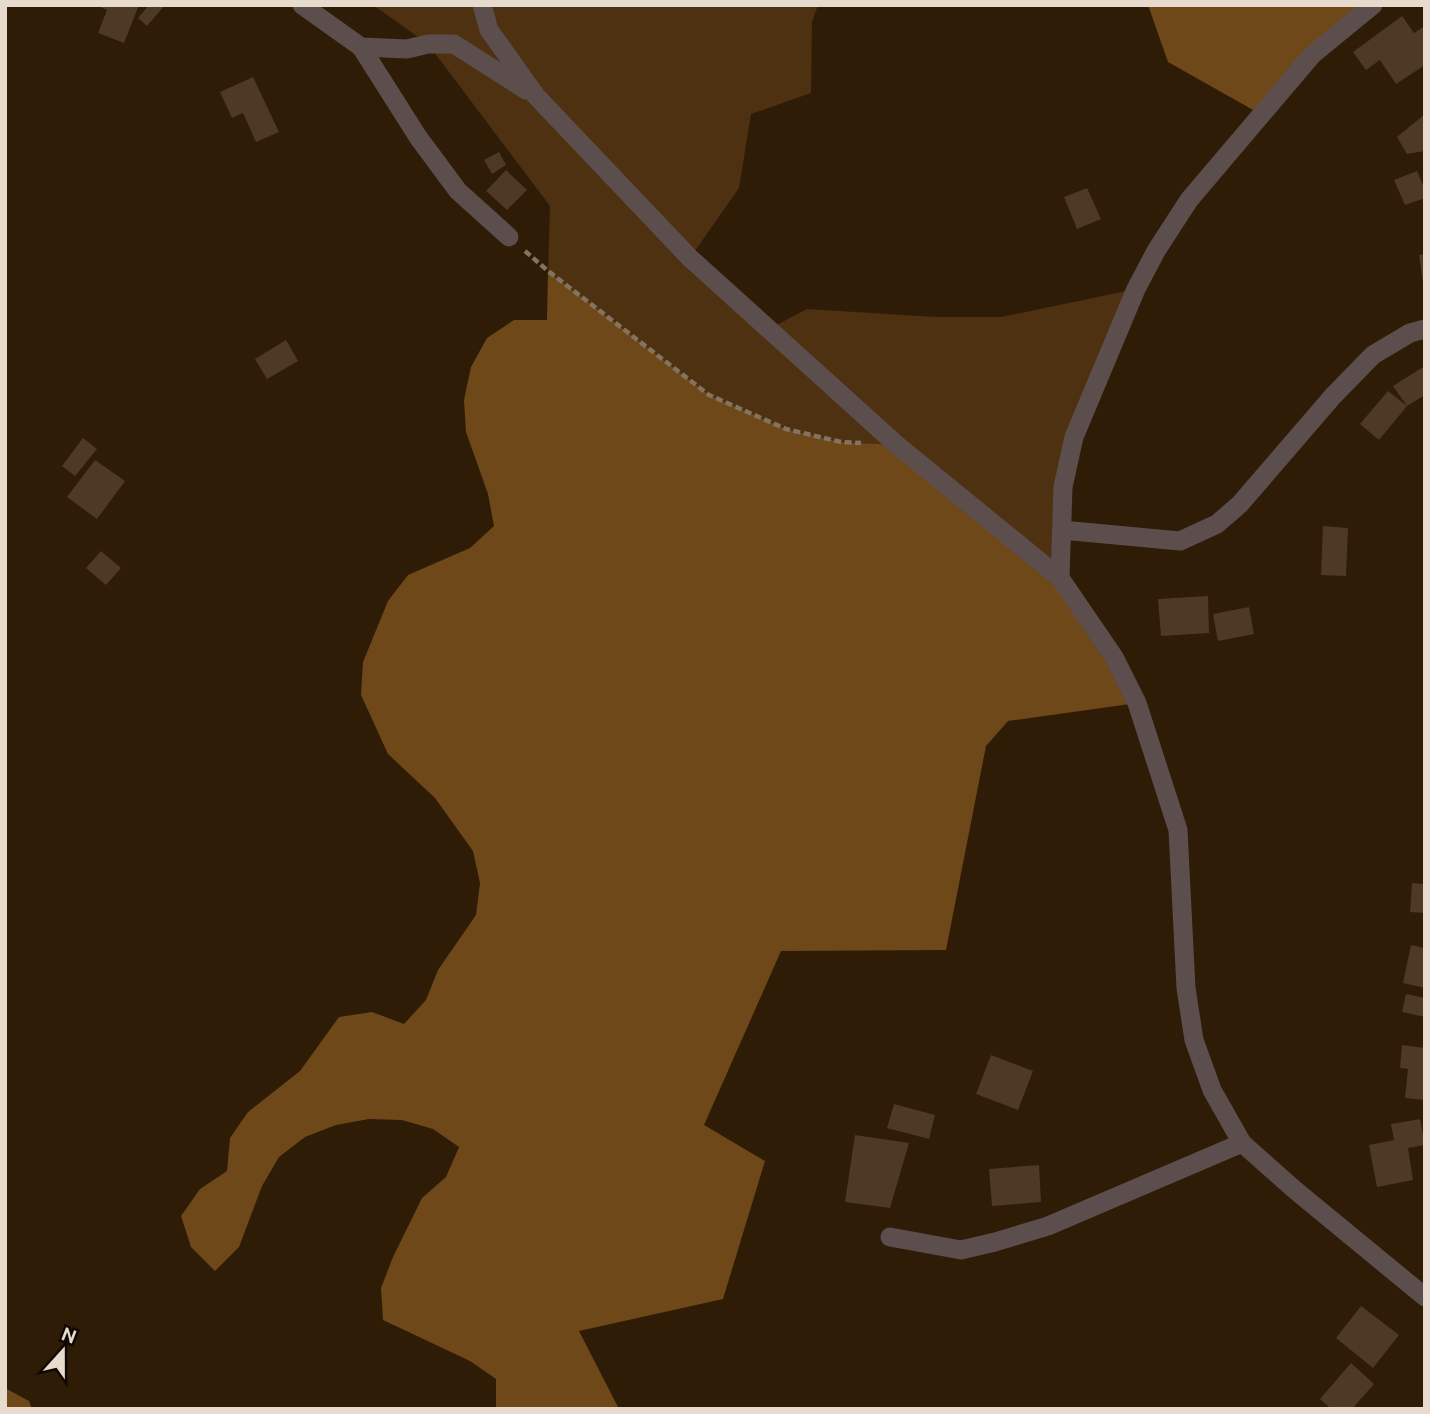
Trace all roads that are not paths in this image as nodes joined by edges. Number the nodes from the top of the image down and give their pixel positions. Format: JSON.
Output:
{"nodes":[{"id":1,"x":302,"y":5,"type":"edge"},
{"id":2,"x":482,"y":5,"type":"edge"},
{"id":3,"x":1373,"y":5,"type":"edge"},
{"id":4,"x":361,"y":47,"type":"junction"},
{"id":5,"x":536,"y":96,"type":"junction"},
{"id":6,"x":509,"y":237,"type":"road end"},
{"id":7,"x":1425,"y":329,"type":"edge"},
{"id":8,"x":1062,"y":530,"type":"junction"},
{"id":9,"x":1059,"y":578,"type":"junction"},
{"id":10,"x":1242,"y":1143,"type":"junction"},
{"id":11,"x":890,"y":1237,"type":"dead end"},
{"id":12,"x":1425,"y":1297,"type":"edge"}],
"edges":[{"from":1,"to":4,"type":"street"},
{"from":2,"to":5,"type":"street"},
{"from":3,"to":8,"type":"street"},
{"from":4,"to":5,"type":"street"},
{"from":4,"to":6,"type":"street"},
{"from":5,"to":9,"type":"street"},
{"from":7,"to":8,"type":"street"},
{"from":8,"to":9,"type":"street"},
{"from":9,"to":10,"type":"street"},
{"from":10,"to":11,"type":"street"},
{"from":10,"to":12,"type":"street"}]}
